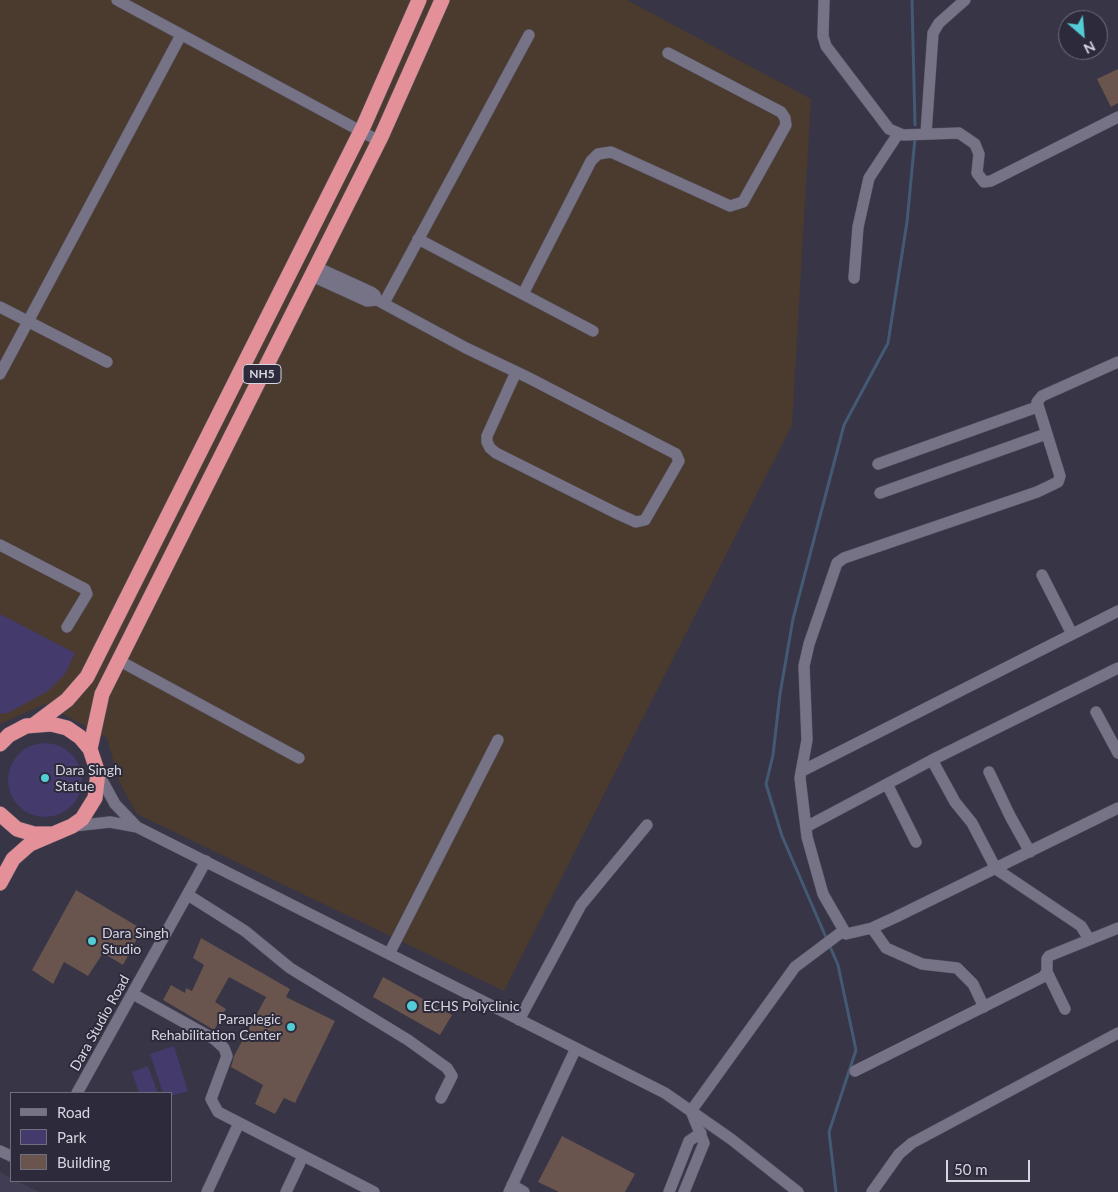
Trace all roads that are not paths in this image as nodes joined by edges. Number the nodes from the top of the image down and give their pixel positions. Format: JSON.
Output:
{"nodes":[{"id":1,"x":117,"y":0,"type":"edge"},
{"id":2,"x":419,"y":0,"type":"edge"},
{"id":3,"x":442,"y":0,"type":"edge"},
{"id":4,"x":824,"y":0,"type":"edge"},
{"id":5,"x":965,"y":0,"type":"edge"},
{"id":6,"x":181,"y":35,"type":"junction"},
{"id":7,"x":529,"y":35,"type":"dead end"},
{"id":8,"x":668,"y":53,"type":"dead end"},
{"id":9,"x":1118,"y":117,"type":"edge"},
{"id":10,"x":362,"y":130,"type":"junction"},
{"id":11,"x":926,"y":133,"type":"junction"},
{"id":12,"x":898,"y":134,"type":"junction"},
{"id":13,"x":379,"y":141,"type":"junction"},
{"id":14,"x":418,"y":239,"type":"junction"},
{"id":15,"x":314,"y":272,"type":"junction"},
{"id":16,"x":854,"y":278,"type":"dead end"},
{"id":17,"x":523,"y":294,"type":"junction"},
{"id":18,"x":380,"y":302,"type":"junction"},
{"id":19,"x":0,"y":306,"type":"edge"},
{"id":20,"x":30,"y":321,"type":"junction"},
{"id":21,"x":593,"y":331,"type":"dead end"},
{"id":22,"x":107,"y":362,"type":"dead end"},
{"id":23,"x":1118,"y":362,"type":"edge"},
{"id":24,"x":516,"y":372,"type":"junction"},
{"id":25,"x":0,"y":374,"type":"edge"},
{"id":26,"x":1037,"y":407,"type":"junction"},
{"id":27,"x":1046,"y":434,"type":"junction"},
{"id":28,"x":878,"y":464,"type":"dead end"},
{"id":29,"x":880,"y":493,"type":"dead end"},
{"id":30,"x":0,"y":545,"type":"edge"},
{"id":31,"x":1042,"y":575,"type":"dead end"},
{"id":32,"x":1118,"y":611,"type":"edge"},
{"id":33,"x":67,"y":627,"type":"dead end"},
{"id":34,"x":1072,"y":634,"type":"junction"},
{"id":35,"x":118,"y":660,"type":"junction"},
{"id":36,"x":1118,"y":668,"type":"edge"},
{"id":37,"x":1096,"y":712,"type":"dead end"},
{"id":38,"x":35,"y":724,"type":"junction"},
{"id":39,"x":498,"y":740,"type":"dead end"},
{"id":40,"x":0,"y":744,"type":"edge"},
{"id":41,"x":90,"y":750,"type":"junction"},
{"id":42,"x":1118,"y":753,"type":"edge"},
{"id":43,"x":300,"y":758,"type":"dead end"},
{"id":44,"x":932,"y":760,"type":"junction"},
{"id":45,"x":802,"y":771,"type":"junction"},
{"id":46,"x":989,"y":772,"type":"dead end"},
{"id":47,"x":98,"y":773,"type":"junction"},
{"id":48,"x":887,"y":784,"type":"junction"},
{"id":49,"x":1118,"y":808,"type":"edge"},
{"id":50,"x":0,"y":814,"type":"edge"},
{"id":51,"x":647,"y":825,"type":"dead end"},
{"id":52,"x":72,"y":826,"type":"junction"},
{"id":53,"x":137,"y":827,"type":"junction"},
{"id":54,"x":806,"y":827,"type":"junction"},
{"id":55,"x":52,"y":834,"type":"junction"},
{"id":56,"x":916,"y":842,"type":"dead end"},
{"id":57,"x":1030,"y":852,"type":"junction"},
{"id":58,"x":206,"y":861,"type":"junction"},
{"id":59,"x":996,"y":869,"type":"junction"},
{"id":60,"x":0,"y":882,"type":"edge"},
{"id":61,"x":188,"y":895,"type":"junction"},
{"id":62,"x":872,"y":928,"type":"junction"},
{"id":63,"x":1118,"y":928,"type":"edge"},
{"id":64,"x":843,"y":931,"type":"junction"},
{"id":65,"x":1088,"y":939,"type":"junction"},
{"id":66,"x":389,"y":954,"type":"junction"},
{"id":67,"x":1048,"y":972,"type":"junction"},
{"id":68,"x":133,"y":994,"type":"junction"},
{"id":69,"x":984,"y":1007,"type":"junction"},
{"id":70,"x":1065,"y":1009,"type":"dead end"},
{"id":71,"x":519,"y":1020,"type":"junction"},
{"id":72,"x":1118,"y":1033,"type":"edge"},
{"id":73,"x":576,"y":1048,"type":"junction"},
{"id":74,"x":855,"y":1071,"type":"dead end"},
{"id":75,"x":79,"y":1092,"type":"edge"},
{"id":76,"x":441,"y":1098,"type":"dead end"},
{"id":77,"x":691,"y":1111,"type":"junction"},
{"id":78,"x":239,"y":1123,"type":"junction"},
{"id":79,"x":701,"y":1133,"type":"junction"},
{"id":80,"x":302,"y":1156,"type":"junction"},
{"id":81,"x":511,"y":1189,"type":"edge"},
{"id":82,"x":207,"y":1192,"type":"edge"},
{"id":83,"x":286,"y":1192,"type":"edge"},
{"id":84,"x":374,"y":1192,"type":"edge"},
{"id":85,"x":524,"y":1192,"type":"edge"},
{"id":86,"x":669,"y":1192,"type":"edge"},
{"id":87,"x":684,"y":1192,"type":"edge"},
{"id":88,"x":798,"y":1192,"type":"edge"},
{"id":89,"x":872,"y":1192,"type":"edge"}],
"edges":[{"from":1,"to":6,"type":"street"},
{"from":2,"to":10,"type":"highway","number":"NH5"},
{"from":3,"to":13,"type":"highway","number":"NH5"},
{"from":4,"to":12,"type":"street"},
{"from":5,"to":11,"type":"street"},
{"from":6,"to":10,"type":"street"},
{"from":6,"to":20,"type":"street"},
{"from":7,"to":14,"type":"street"},
{"from":8,"to":17,"type":"street"},
{"from":9,"to":11,"type":"street"},
{"from":10,"to":13,"type":"street"},
{"from":10,"to":38,"type":"highway","number":"NH5"},
{"from":11,"to":12,"type":"street"},
{"from":12,"to":16,"type":"street"},
{"from":13,"to":15,"type":"highway","number":"NH5"},
{"from":14,"to":17,"type":"street"},
{"from":14,"to":18,"type":"street"},
{"from":15,"to":18,"type":"street"},
{"from":15,"to":35,"type":"highway","number":"NH5"},
{"from":17,"to":21,"type":"street"},
{"from":18,"to":24,"type":"street"},
{"from":19,"to":20,"type":"street"},
{"from":20,"to":22,"type":"street"},
{"from":20,"to":25,"type":"street"},
{"from":23,"to":26,"type":"street"},
{"from":24,"to":24,"type":"street"},
{"from":26,"to":27,"type":"street"},
{"from":26,"to":28,"type":"street"},
{"from":27,"to":29,"type":"street"},
{"from":27,"to":45,"type":"street"},
{"from":30,"to":33,"type":"street"},
{"from":31,"to":34,"type":"street"},
{"from":32,"to":34,"type":"street"},
{"from":34,"to":45,"type":"street"},
{"from":35,"to":41,"type":"highway","number":"NH5"},
{"from":35,"to":43,"type":"street"},
{"from":36,"to":44,"type":"street"},
{"from":37,"to":42,"type":"street"},
{"from":38,"to":40,"type":"highway","number":"NH5"},
{"from":38,"to":41,"type":"highway","number":"NH5"},
{"from":39,"to":66,"type":"street"},
{"from":41,"to":47,"type":"highway","number":"NH5"},
{"from":44,"to":48,"type":"street"},
{"from":44,"to":59,"type":"street"},
{"from":45,"to":54,"type":"street"},
{"from":46,"to":57,"type":"street"},
{"from":47,"to":52,"type":"highway","number":"NH5"},
{"from":47,"to":53,"type":"street"},
{"from":48,"to":54,"type":"street"},
{"from":48,"to":56,"type":"street"},
{"from":49,"to":57,"type":"street"},
{"from":50,"to":55,"type":"highway","number":"NH5"},
{"from":51,"to":71,"type":"street"},
{"from":52,"to":53,"type":"street"},
{"from":52,"to":55,"type":"highway","number":"NH5"},
{"from":53,"to":58,"type":"street"},
{"from":54,"to":64,"type":"street"},
{"from":55,"to":60,"type":"highway","number":"NH5"},
{"from":57,"to":59,"type":"street"},
{"from":58,"to":61,"type":"street","name":"Dara Studio Road"},
{"from":58,"to":66,"type":"street"},
{"from":59,"to":62,"type":"street"},
{"from":59,"to":65,"type":"street"},
{"from":61,"to":68,"type":"street","name":"Dara Studio Road"},
{"from":61,"to":76,"type":"street"},
{"from":62,"to":64,"type":"street"},
{"from":62,"to":69,"type":"street"},
{"from":63,"to":65,"type":"street"},
{"from":64,"to":77,"type":"street"},
{"from":65,"to":67,"type":"street"},
{"from":66,"to":71,"type":"street"},
{"from":67,"to":69,"type":"street"},
{"from":67,"to":70,"type":"street"},
{"from":68,"to":75,"type":"street","name":"Dara Studio Road"},
{"from":68,"to":78,"type":"street"},
{"from":69,"to":74,"type":"street"},
{"from":71,"to":73,"type":"street"},
{"from":72,"to":89,"type":"street"},
{"from":73,"to":77,"type":"street"},
{"from":73,"to":81,"type":"street"},
{"from":77,"to":79,"type":"street"},
{"from":77,"to":88,"type":"street"},
{"from":78,"to":80,"type":"street"},
{"from":78,"to":82,"type":"street"},
{"from":79,"to":86,"type":"street"},
{"from":79,"to":87,"type":"street"},
{"from":80,"to":83,"type":"street"},
{"from":80,"to":84,"type":"street"},
{"from":81,"to":85,"type":"street"}]}
